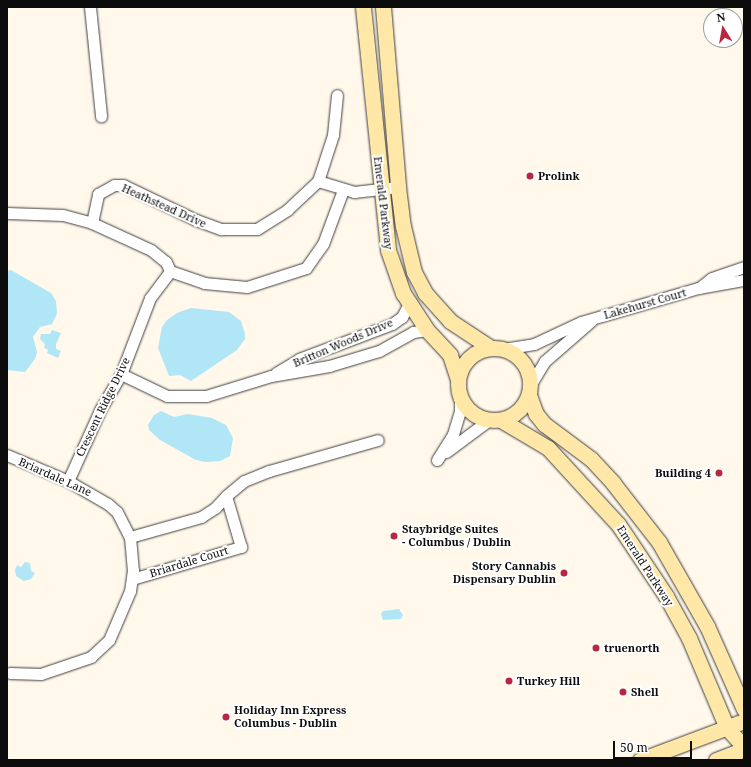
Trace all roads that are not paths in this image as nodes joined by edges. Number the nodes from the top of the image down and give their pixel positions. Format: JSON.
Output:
{"nodes":[{"id":1,"x":90,"y":7,"type":"edge"},
{"id":2,"x":363,"y":7,"type":"edge"},
{"id":3,"x":383,"y":7,"type":"edge"},
{"id":4,"x":337,"y":95,"type":"dead end"},
{"id":5,"x":101,"y":116,"type":"dead end"},
{"id":6,"x":318,"y":181,"type":"junction"},
{"id":7,"x":398,"y":187,"type":"junction"},
{"id":8,"x":380,"y":189,"type":"junction"},
{"id":9,"x":343,"y":190,"type":"junction"},
{"id":10,"x":7,"y":213,"type":"edge"},
{"id":11,"x":92,"y":223,"type":"junction"},
{"id":12,"x":744,"y":267,"type":"edge"},
{"id":13,"x":170,"y":271,"type":"junction"},
{"id":14,"x":744,"y":280,"type":"edge"},
{"id":15,"x":698,"y":288,"type":"junction"},
{"id":16,"x":409,"y":303,"type":"junction"},
{"id":17,"x":593,"y":319,"type":"junction"},
{"id":18,"x":427,"y":330,"type":"junction"},
{"id":19,"x":496,"y":348,"type":"junction"},
{"id":20,"x":121,"y":374,"type":"junction"},
{"id":21,"x":271,"y":376,"type":"junction"},
{"id":22,"x":458,"y":380,"type":"junction"},
{"id":23,"x":530,"y":390,"type":"junction"},
{"id":24,"x":460,"y":396,"type":"junction"},
{"id":25,"x":495,"y":420,"type":"junction"},
{"id":26,"x":378,"y":440,"type":"dead end"},
{"id":27,"x":7,"y":455,"type":"edge"},
{"id":28,"x":68,"y":481,"type":"junction"},
{"id":29,"x":226,"y":496,"type":"junction"},
{"id":30,"x":130,"y":537,"type":"junction"},
{"id":31,"x":132,"y":579,"type":"junction"},
{"id":32,"x":10,"y":673,"type":"dead end"},
{"id":33,"x":744,"y":708,"type":"edge"},
{"id":34,"x":744,"y":721,"type":"edge"},
{"id":35,"x":727,"y":728,"type":"junction"},
{"id":36,"x":744,"y":748,"type":"edge"},
{"id":37,"x":640,"y":760,"type":"edge"},
{"id":38,"x":716,"y":760,"type":"edge"}],
"edges":[{"from":1,"to":5,"type":"street"},
{"from":2,"to":8,"type":"main road","name":"Emerald Parkway"},
{"from":3,"to":7,"type":"main road","name":"Emerald Parkway"},
{"from":4,"to":6,"type":"street","name":"Heathstead Drive"},
{"from":6,"to":9,"type":"street"},
{"from":6,"to":11,"type":"street","name":"Heathstead Drive"},
{"from":7,"to":8,"type":"street"},
{"from":7,"to":19,"type":"main road","name":"Emerald Parkway"},
{"from":8,"to":9,"type":"street"},
{"from":8,"to":16,"type":"main road","name":"Emerald Parkway"},
{"from":9,"to":13,"type":"street"},
{"from":10,"to":11,"type":"street"},
{"from":11,"to":13,"type":"street"},
{"from":12,"to":15,"type":"street","name":"Lakehurst Court"},
{"from":13,"to":20,"type":"street","name":"Crescent Ridge Drive"},
{"from":14,"to":15,"type":"street","name":"Lakehurst Court"},
{"from":15,"to":17,"type":"street","name":"Lakehurst Court"},
{"from":16,"to":18,"type":"main road","name":"Emerald Parkway"},
{"from":16,"to":21,"type":"street","name":"Britton Woods Drive"},
{"from":17,"to":19,"type":"street","name":"Lakehurst Court"},
{"from":17,"to":23,"type":"street","name":"Lakehurst Court"},
{"from":18,"to":21,"type":"street","name":"Britton Woods Drive"},
{"from":18,"to":22,"type":"main road","name":"Emerald Parkway"},
{"from":19,"to":22,"type":"main road"},
{"from":19,"to":23,"type":"main road"},
{"from":20,"to":21,"type":"street","name":"Britton Woods Drive"},
{"from":20,"to":28,"type":"street","name":"Crescent Ridge Drive"},
{"from":22,"to":24,"type":"main road"},
{"from":23,"to":25,"type":"main road"},
{"from":23,"to":33,"type":"main road","name":"Emerald Parkway"},
{"from":24,"to":25,"type":"main road"},
{"from":24,"to":25,"type":"street"},
{"from":25,"to":35,"type":"main road","name":"Emerald Parkway"},
{"from":26,"to":29,"type":"street"},
{"from":27,"to":28,"type":"street","name":"Briardale Lane"},
{"from":28,"to":30,"type":"street","name":"Briardale Lane"},
{"from":29,"to":30,"type":"street"},
{"from":29,"to":31,"type":"street","name":"Briardale Court"},
{"from":30,"to":31,"type":"street","name":"Briardale Lane"},
{"from":31,"to":32,"type":"street","name":"Briardale Lane"},
{"from":34,"to":35,"type":"main road"},
{"from":35,"to":36,"type":"main road","name":"Emerald Parkway"},
{"from":35,"to":37,"type":"main road"},
{"from":36,"to":38,"type":"main road"}]}
